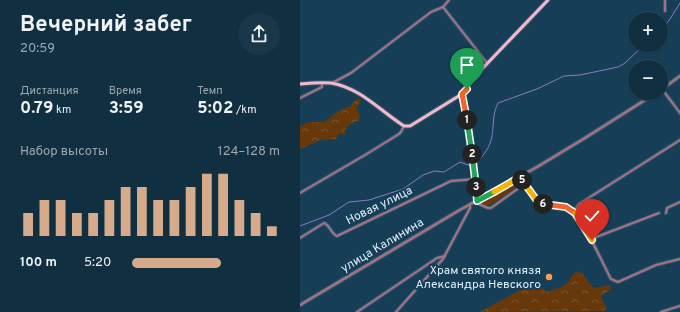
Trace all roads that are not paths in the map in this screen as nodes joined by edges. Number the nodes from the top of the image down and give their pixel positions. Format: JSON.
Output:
{"nodes":[{"id":1,"x":449,"y":0,"type":"edge"},
{"id":2,"x":548,"y":0,"type":"edge"},
{"id":3,"x":666,"y":0,"type":"edge"},
{"id":4,"x":443,"y":7,"type":"junction"},
{"id":5,"x":665,"y":11,"type":"dead end"},
{"id":6,"x":487,"y":63,"type":"junction"},
{"id":7,"x":680,"y":76,"type":"edge"},
{"id":8,"x":322,"y":83,"type":"junction"},
{"id":9,"x":331,"y":83,"type":"junction"},
{"id":10,"x":300,"y":84,"type":"edge"},
{"id":11,"x":668,"y":84,"type":"edge"},
{"id":12,"x":462,"y":94,"type":"junction"},
{"id":13,"x":300,"y":98,"type":"edge"},
{"id":14,"x":668,"y":98,"type":"edge"},
{"id":15,"x":645,"y":100,"type":"edge"},
{"id":16,"x":680,"y":114,"type":"edge"},
{"id":17,"x":404,"y":126,"type":"junction"},
{"id":18,"x":680,"y":140,"type":"edge"},
{"id":19,"x":520,"y":177,"type":"junction"},
{"id":20,"x":476,"y":179,"type":"junction"},
{"id":21,"x":300,"y":193,"type":"edge"},
{"id":22,"x":475,"y":202,"type":"junction"},
{"id":23,"x":680,"y":202,"type":"edge"},
{"id":24,"x":470,"y":204,"type":"junction"},
{"id":25,"x":574,"y":211,"type":"junction"},
{"id":26,"x":659,"y":213,"type":"dead end"},
{"id":27,"x":666,"y":213,"type":"dead end"},
{"id":28,"x":300,"y":238,"type":"edge"},
{"id":29,"x":591,"y":239,"type":"junction"},
{"id":30,"x":445,"y":256,"type":"junction"},
{"id":31,"x":680,"y":259,"type":"edge"},
{"id":32,"x":300,"y":305,"type":"edge"},
{"id":33,"x":680,"y":306,"type":"edge"},
{"id":34,"x":357,"y":312,"type":"edge"},
{"id":35,"x":396,"y":312,"type":"edge"},
{"id":36,"x":662,"y":312,"type":"edge"}],
"edges":[{"from":1,"to":4,"type":"street"},
{"from":2,"to":6,"type":"main road"},
{"from":3,"to":5,"type":"street"},
{"from":4,"to":6,"type":"street"},
{"from":4,"to":9,"type":"street"},
{"from":6,"to":12,"type":"main road"},
{"from":7,"to":11,"type":"street"},
{"from":8,"to":9,"type":"main road"},
{"from":8,"to":10,"type":"main road"},
{"from":8,"to":13,"type":"street"},
{"from":9,"to":17,"type":"main road"},
{"from":12,"to":17,"type":"main road"},
{"from":12,"to":20,"type":"street"},
{"from":14,"to":16,"type":"street"},
{"from":15,"to":19,"type":"street","name":"улица Калинина"},
{"from":17,"to":21,"type":"street"},
{"from":18,"to":25,"type":"street"},
{"from":19,"to":22,"type":"street","name":"улица Калинина"},
{"from":19,"to":22,"type":"street"},
{"from":19,"to":25,"type":"street"},
{"from":20,"to":22,"type":"street"},
{"from":20,"to":28,"type":"street","name":"Новая улица"},
{"from":22,"to":24,"type":"street","name":"улица Калинина"},
{"from":23,"to":27,"type":"street"},
{"from":24,"to":30,"type":"street"},
{"from":24,"to":32,"type":"street","name":"улица Калинина"},
{"from":25,"to":29,"type":"street"},
{"from":26,"to":29,"type":"street"},
{"from":29,"to":31,"type":"street"},
{"from":30,"to":34,"type":"street"},
{"from":30,"to":35,"type":"street"},
{"from":33,"to":36,"type":"street"}]}
